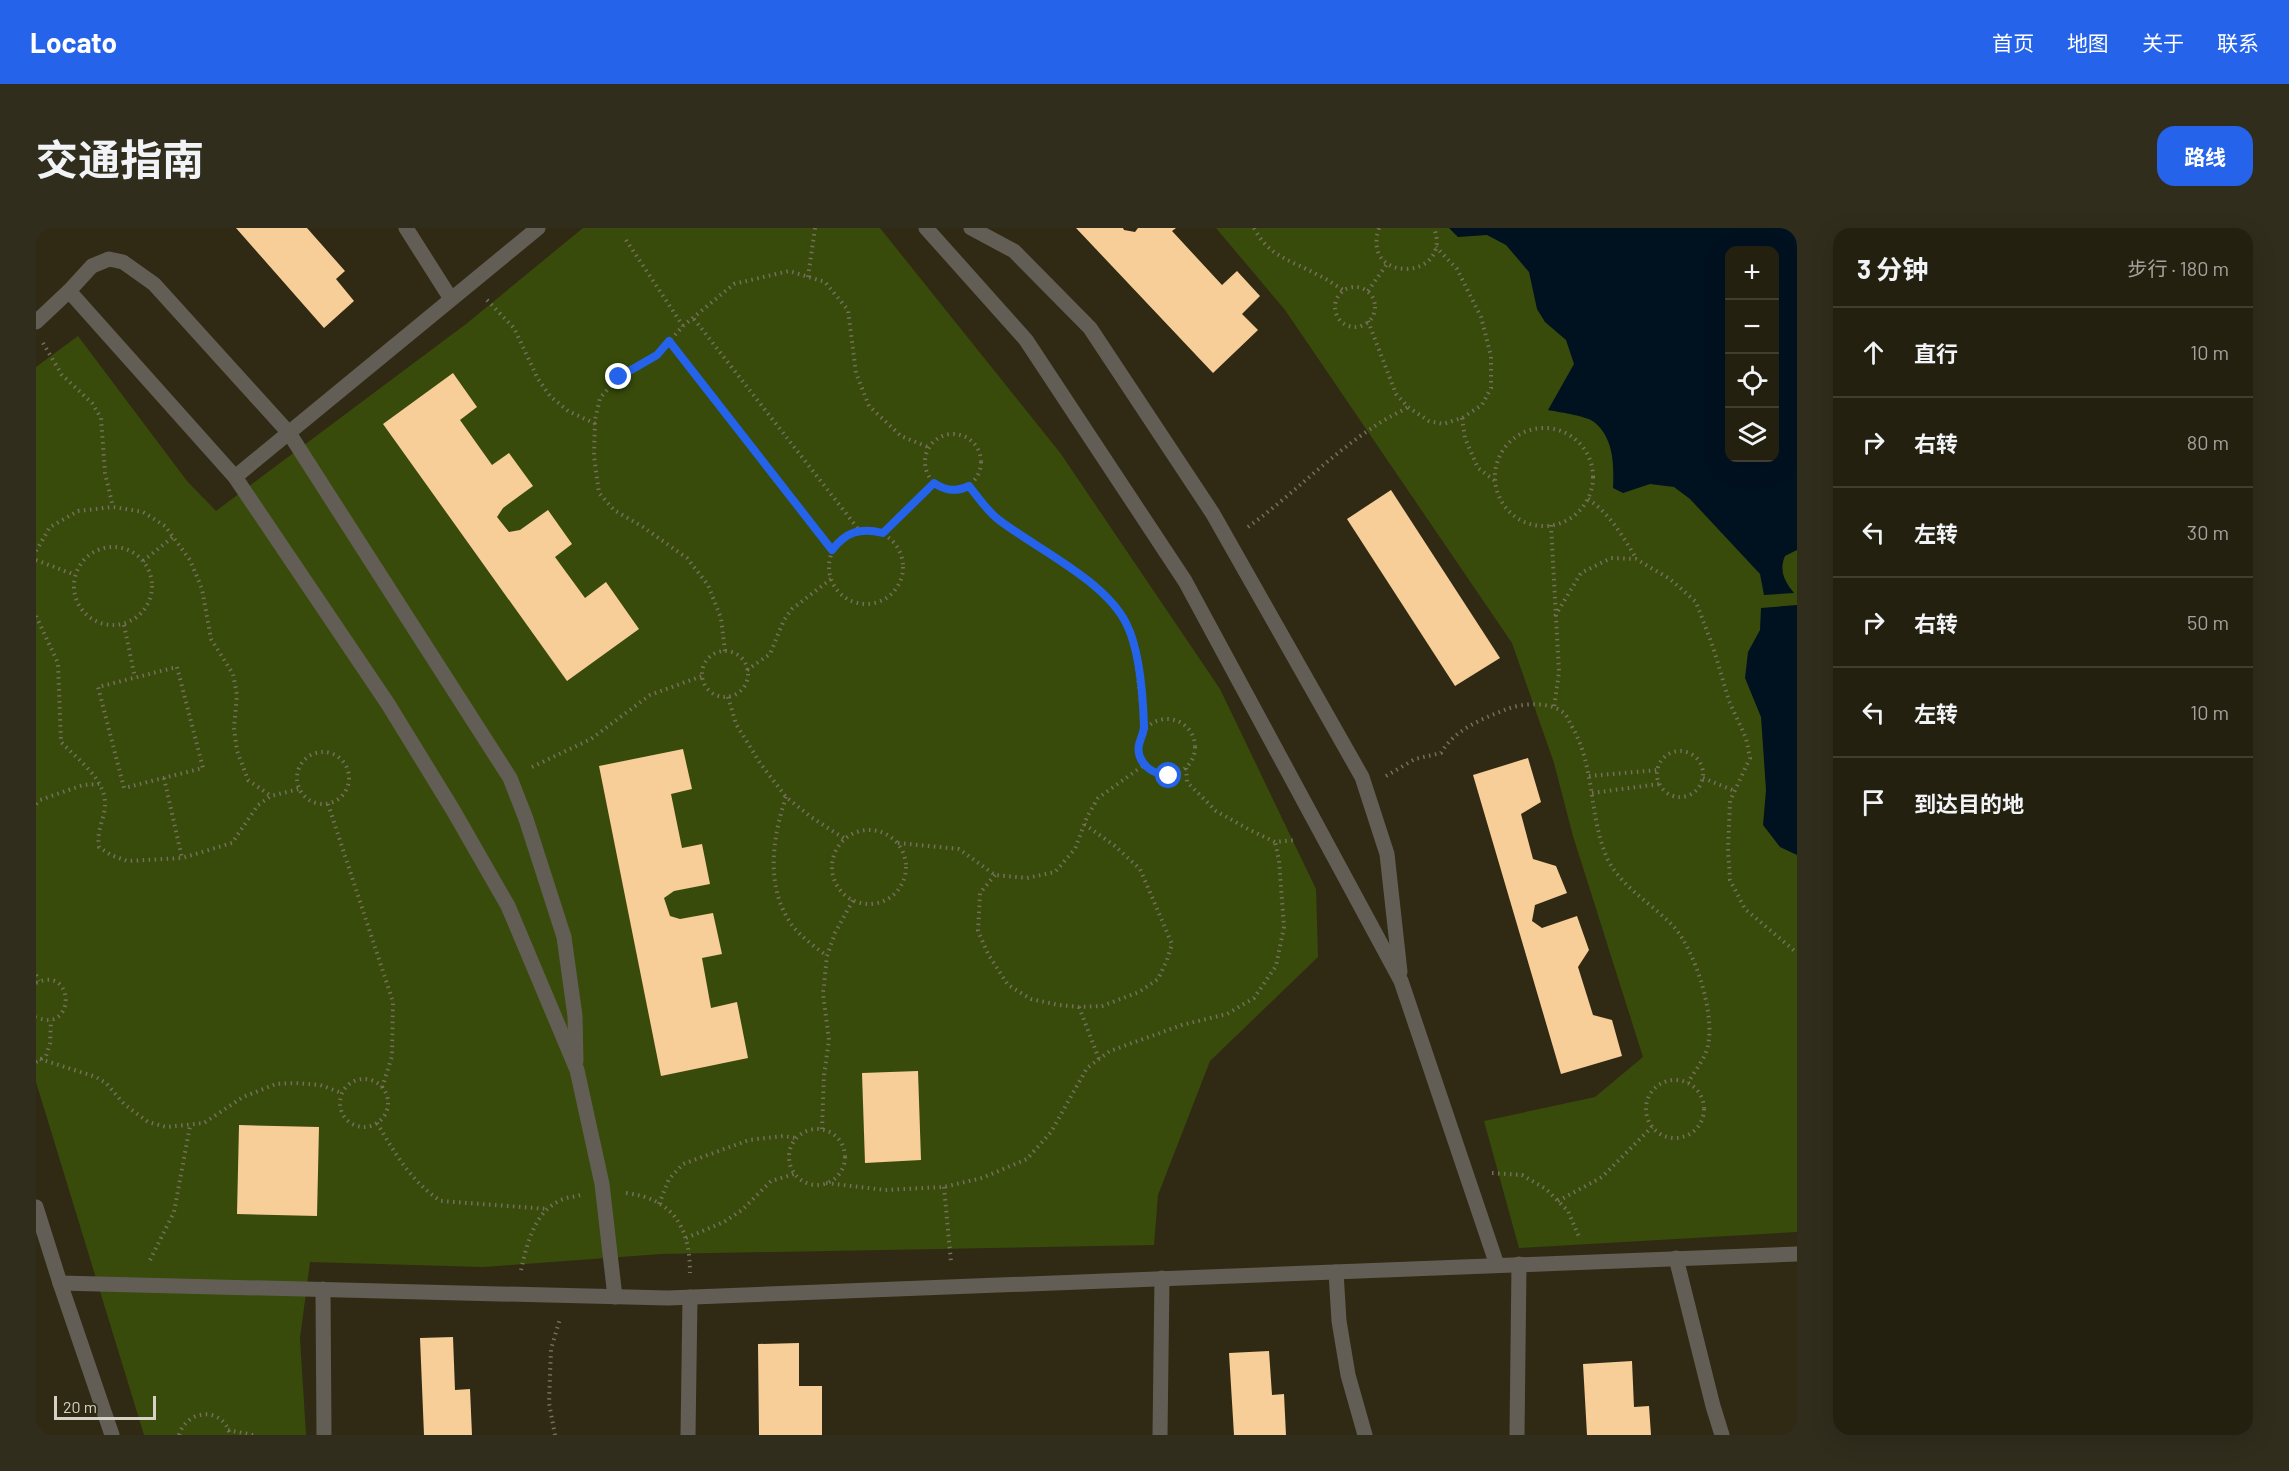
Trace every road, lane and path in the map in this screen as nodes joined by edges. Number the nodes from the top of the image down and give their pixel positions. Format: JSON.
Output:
{"nodes":[{"id":1,"x":406,"y":228,"type":"edge"},
{"id":2,"x":538,"y":228,"type":"edge"},
{"id":3,"x":815,"y":228,"type":"edge"},
{"id":4,"x":926,"y":228,"type":"edge"},
{"id":5,"x":971,"y":228,"type":"edge"},
{"id":6,"x":1254,"y":228,"type":"edge"},
{"id":7,"x":1378,"y":228,"type":"edge"},
{"id":8,"x":1434,"y":228,"type":"edge"},
{"id":9,"x":626,"y":240,"type":"dead end"},
{"id":10,"x":1436,"y":247,"type":"junction"},
{"id":11,"x":1387,"y":264,"type":"junction"},
{"id":12,"x":808,"y":277,"type":"junction"},
{"id":13,"x":469,"y":285,"type":"junction"},
{"id":14,"x":1343,"y":290,"type":"junction"},
{"id":15,"x":69,"y":291,"type":"junction"},
{"id":16,"x":1368,"y":291,"type":"junction"},
{"id":17,"x":451,"y":300,"type":"junction"},
{"id":18,"x":694,"y":319,"type":"junction"},
{"id":19,"x":1368,"y":321,"type":"junction"},
{"id":20,"x":36,"y":322,"type":"edge"},
{"id":21,"x":683,"y":326,"type":"junction"},
{"id":22,"x":41,"y":341,"type":"dead end"},
{"id":23,"x":669,"y":341,"type":"junction"},
{"id":24,"x":1408,"y":407,"type":"junction"},
{"id":25,"x":1462,"y":418,"type":"junction"},
{"id":26,"x":596,"y":424,"type":"junction"},
{"id":27,"x":289,"y":433,"type":"junction"},
{"id":28,"x":928,"y":447,"type":"junction"},
{"id":29,"x":234,"y":477,"type":"junction"},
{"id":30,"x":1496,"y":481,"type":"junction"},
{"id":31,"x":934,"y":483,"type":"junction"},
{"id":32,"x":969,"y":486,"type":"junction"},
{"id":33,"x":1588,"y":499,"type":"junction"},
{"id":34,"x":113,"y":507,"type":"junction"},
{"id":35,"x":1551,"y":525,"type":"junction"},
{"id":36,"x":859,"y":530,"type":"junction"},
{"id":37,"x":883,"y":533,"type":"junction"},
{"id":38,"x":173,"y":537,"type":"junction"},
{"id":39,"x":1228,"y":542,"type":"junction"},
{"id":40,"x":832,"y":550,"type":"junction"},
{"id":41,"x":36,"y":551,"type":"edge"},
{"id":42,"x":1636,"y":559,"type":"junction"},
{"id":43,"x":36,"y":560,"type":"edge"},
{"id":44,"x":143,"y":561,"type":"junction"},
{"id":45,"x":75,"y":575,"type":"junction"},
{"id":46,"x":831,"y":579,"type":"junction"},
{"id":47,"x":36,"y":616,"type":"edge"},
{"id":48,"x":1555,"y":616,"type":"junction"},
{"id":49,"x":124,"y":625,"type":"junction"},
{"id":50,"x":725,"y":651,"type":"junction"},
{"id":51,"x":747,"y":670,"type":"junction"},
{"id":52,"x":702,"y":676,"type":"junction"},
{"id":53,"x":135,"y":678,"type":"junction"},
{"id":54,"x":728,"y":697,"type":"junction"},
{"id":55,"x":1554,"y":708,"type":"junction"},
{"id":56,"x":1144,"y":730,"type":"junction"},
{"id":57,"x":1144,"y":765,"type":"junction"},
{"id":58,"x":1186,"y":768,"type":"junction"},
{"id":59,"x":1658,"y":770,"type":"junction"},
{"id":60,"x":1589,"y":776,"type":"junction"},
{"id":61,"x":164,"y":778,"type":"junction"},
{"id":62,"x":510,"y":778,"type":"junction"},
{"id":63,"x":1703,"y":778,"type":"junction"},
{"id":64,"x":99,"y":784,"type":"junction"},
{"id":65,"x":1659,"y":784,"type":"junction"},
{"id":66,"x":299,"y":789,"type":"junction"},
{"id":67,"x":1735,"y":790,"type":"junction"},
{"id":68,"x":1366,"y":792,"type":"junction"},
{"id":69,"x":1592,"y":793,"type":"junction"},
{"id":70,"x":271,"y":796,"type":"junction"},
{"id":71,"x":786,"y":797,"type":"junction"},
{"id":72,"x":36,"y":804,"type":"edge"},
{"id":73,"x":328,"y":804,"type":"junction"},
{"id":74,"x":1084,"y":824,"type":"junction"},
{"id":75,"x":1323,"y":837,"type":"junction"},
{"id":76,"x":845,"y":839,"type":"junction"},
{"id":77,"x":1275,"y":842,"type":"junction"},
{"id":78,"x":898,"y":843,"type":"junction"},
{"id":79,"x":182,"y":858,"type":"junction"},
{"id":80,"x":995,"y":875,"type":"junction"},
{"id":81,"x":853,"y":900,"type":"junction"},
{"id":82,"x":1797,"y":953,"type":"edge"},
{"id":83,"x":827,"y":956,"type":"junction"},
{"id":84,"x":36,"y":975,"type":"edge"},
{"id":85,"x":1401,"y":981,"type":"junction"},
{"id":86,"x":38,"y":982,"type":"edge"},
{"id":87,"x":1079,"y":1007,"type":"junction"},
{"id":88,"x":36,"y":1017,"type":"edge"},
{"id":89,"x":51,"y":1020,"type":"junction"},
{"id":90,"x":1099,"y":1059,"type":"junction"},
{"id":91,"x":38,"y":1060,"type":"edge"},
{"id":92,"x":577,"y":1071,"type":"junction"},
{"id":93,"x":1688,"y":1083,"type":"junction"},
{"id":94,"x":382,"y":1088,"type":"junction"},
{"id":95,"x":342,"y":1094,"type":"junction"},
{"id":96,"x":377,"y":1123,"type":"junction"},
{"id":97,"x":190,"y":1126,"type":"junction"},
{"id":98,"x":1652,"y":1127,"type":"junction"},
{"id":99,"x":822,"y":1129,"type":"junction"},
{"id":100,"x":796,"y":1138,"type":"junction"},
{"id":101,"x":1466,"y":1171,"type":"junction"},
{"id":102,"x":794,"y":1174,"type":"junction"},
{"id":103,"x":826,"y":1184,"type":"junction"},
{"id":104,"x":944,"y":1187,"type":"junction"},
{"id":105,"x":1558,"y":1201,"type":"junction"},
{"id":106,"x":659,"y":1204,"type":"dead end"},
{"id":107,"x":36,"y":1207,"type":"edge"},
{"id":108,"x":549,"y":1209,"type":"dead end"},
{"id":109,"x":686,"y":1238,"type":"dead end"},
{"id":110,"x":1797,"y":1254,"type":"edge"},
{"id":111,"x":1676,"y":1258,"type":"junction"},
{"id":112,"x":1590,"y":1261,"type":"junction"},
{"id":113,"x":1520,"y":1264,"type":"junction"},
{"id":114,"x":1497,"y":1265,"type":"junction"},
{"id":115,"x":1336,"y":1272,"type":"junction"},
{"id":116,"x":1162,"y":1278,"type":"junction"},
{"id":117,"x":60,"y":1282,"type":"junction"},
{"id":118,"x":137,"y":1285,"type":"junction"},
{"id":119,"x":953,"y":1287,"type":"junction"},
{"id":120,"x":323,"y":1289,"type":"junction"},
{"id":121,"x":568,"y":1295,"type":"junction"},
{"id":122,"x":615,"y":1297,"type":"junction"},
{"id":123,"x":690,"y":1297,"type":"junction"},
{"id":124,"x":229,"y":1432,"type":"edge"},
{"id":125,"x":112,"y":1435,"type":"edge"},
{"id":126,"x":179,"y":1435,"type":"edge"},
{"id":127,"x":253,"y":1435,"type":"edge"},
{"id":128,"x":324,"y":1435,"type":"edge"},
{"id":129,"x":555,"y":1435,"type":"edge"},
{"id":130,"x":688,"y":1435,"type":"edge"},
{"id":131,"x":1160,"y":1435,"type":"edge"},
{"id":132,"x":1365,"y":1435,"type":"edge"},
{"id":133,"x":1517,"y":1435,"type":"edge"},
{"id":134,"x":1722,"y":1435,"type":"edge"}],
"edges":[{"from":1,"to":17,"type":"lane"},
{"from":2,"to":13,"type":"lane"},
{"from":3,"to":12,"type":"path"},
{"from":4,"to":75,"type":"lane"},
{"from":5,"to":39,"type":"lane"},
{"from":6,"to":14,"type":"path"},
{"from":7,"to":11,"type":"path"},
{"from":8,"to":10,"type":"path"},
{"from":9,"to":21,"type":"path"},
{"from":10,"to":11,"type":"path"},
{"from":10,"to":25,"type":"path"},
{"from":11,"to":16,"type":"path"},
{"from":12,"to":18,"type":"path"},
{"from":12,"to":28,"type":"path"},
{"from":13,"to":17,"type":"lane"},
{"from":13,"to":26,"type":"path"},
{"from":14,"to":16,"type":"path"},
{"from":14,"to":19,"type":"path"},
{"from":15,"to":20,"type":"lane"},
{"from":15,"to":27,"type":"lane"},
{"from":15,"to":29,"type":"lane"},
{"from":16,"to":19,"type":"path"},
{"from":17,"to":27,"type":"lane"},
{"from":18,"to":21,"type":"path"},
{"from":18,"to":36,"type":"path"},
{"from":19,"to":24,"type":"path"},
{"from":21,"to":23,"type":"path"},
{"from":22,"to":34,"type":"path"},
{"from":23,"to":26,"type":"path"},
{"from":23,"to":40,"type":"path"},
{"from":24,"to":25,"type":"path"},
{"from":24,"to":39,"type":"path"},
{"from":25,"to":30,"type":"path"},
{"from":26,"to":50,"type":"path"},
{"from":27,"to":29,"type":"lane"},
{"from":27,"to":62,"type":"lane"},
{"from":28,"to":31,"type":"path"},
{"from":28,"to":32,"type":"path"},
{"from":29,"to":92,"type":"lane"},
{"from":30,"to":33,"type":"path"},
{"from":30,"to":35,"type":"path"},
{"from":31,"to":32,"type":"path"},
{"from":31,"to":37,"type":"path"},
{"from":32,"to":56,"type":"path"},
{"from":33,"to":35,"type":"path"},
{"from":33,"to":42,"type":"path"},
{"from":34,"to":38,"type":"path"},
{"from":34,"to":41,"type":"path"},
{"from":35,"to":48,"type":"path"},
{"from":36,"to":37,"type":"path"},
{"from":36,"to":40,"type":"path"},
{"from":37,"to":46,"type":"path"},
{"from":38,"to":44,"type":"path"},
{"from":38,"to":70,"type":"path"},
{"from":39,"to":68,"type":"lane"},
{"from":40,"to":46,"type":"path"},
{"from":42,"to":48,"type":"path"},
{"from":42,"to":67,"type":"path"},
{"from":43,"to":45,"type":"path"},
{"from":44,"to":45,"type":"path"},
{"from":44,"to":49,"type":"path"},
{"from":45,"to":49,"type":"path"},
{"from":46,"to":51,"type":"path"},
{"from":47,"to":64,"type":"path"},
{"from":48,"to":55,"type":"path"},
{"from":49,"to":53,"type":"path"},
{"from":50,"to":51,"type":"path"},
{"from":50,"to":52,"type":"path"},
{"from":51,"to":54,"type":"path"},
{"from":52,"to":54,"type":"path"},
{"from":52,"to":62,"type":"path"},
{"from":53,"to":61,"type":"path"},
{"from":53,"to":61,"type":"path"},
{"from":54,"to":71,"type":"path"},
{"from":55,"to":60,"type":"path"},
{"from":55,"to":68,"type":"path"},
{"from":56,"to":57,"type":"path"},
{"from":56,"to":58,"type":"path"},
{"from":57,"to":58,"type":"path"},
{"from":57,"to":74,"type":"path"},
{"from":58,"to":77,"type":"path"},
{"from":59,"to":60,"type":"path"},
{"from":59,"to":63,"type":"path"},
{"from":59,"to":65,"type":"path"},
{"from":60,"to":69,"type":"path"},
{"from":61,"to":79,"type":"path"},
{"from":62,"to":92,"type":"lane"},
{"from":63,"to":65,"type":"path"},
{"from":63,"to":67,"type":"path"},
{"from":64,"to":72,"type":"path"},
{"from":64,"to":79,"type":"path"},
{"from":65,"to":69,"type":"path"},
{"from":66,"to":70,"type":"path"},
{"from":66,"to":73,"type":"path"},
{"from":66,"to":73,"type":"path"},
{"from":67,"to":82,"type":"path"},
{"from":68,"to":85,"type":"lane"},
{"from":69,"to":93,"type":"path"},
{"from":70,"to":79,"type":"path"},
{"from":71,"to":76,"type":"path"},
{"from":71,"to":83,"type":"path"},
{"from":73,"to":94,"type":"path"},
{"from":74,"to":80,"type":"path"},
{"from":74,"to":87,"type":"path"},
{"from":75,"to":77,"type":"path"},
{"from":75,"to":85,"type":"lane"},
{"from":76,"to":78,"type":"path"},
{"from":76,"to":81,"type":"path"},
{"from":77,"to":90,"type":"path"},
{"from":78,"to":80,"type":"path"},
{"from":78,"to":81,"type":"path"},
{"from":80,"to":87,"type":"path"},
{"from":81,"to":83,"type":"path"},
{"from":83,"to":99,"type":"path"},
{"from":84,"to":86,"type":"path"},
{"from":85,"to":101,"type":"lane"},
{"from":86,"to":89,"type":"path"},
{"from":87,"to":90,"type":"path"},
{"from":88,"to":89,"type":"path"},
{"from":89,"to":91,"type":"path"},
{"from":90,"to":104,"type":"path"},
{"from":91,"to":97,"type":"path"},
{"from":92,"to":122,"type":"lane"},
{"from":93,"to":98,"type":"path"},
{"from":93,"to":98,"type":"path"},
{"from":94,"to":95,"type":"path"},
{"from":94,"to":96,"type":"path"},
{"from":95,"to":96,"type":"path"},
{"from":95,"to":97,"type":"path"},
{"from":96,"to":108,"type":"path"},
{"from":97,"to":118,"type":"path"},
{"from":98,"to":105,"type":"path"},
{"from":99,"to":100,"type":"path"},
{"from":99,"to":103,"type":"path"},
{"from":100,"to":102,"type":"path"},
{"from":100,"to":106,"type":"path"},
{"from":101,"to":105,"type":"path"},
{"from":101,"to":114,"type":"lane"},
{"from":102,"to":103,"type":"path"},
{"from":102,"to":109,"type":"path"},
{"from":103,"to":104,"type":"path"},
{"from":104,"to":119,"type":"path"},
{"from":105,"to":112,"type":"path"},
{"from":107,"to":117,"type":"lane"},
{"from":110,"to":111,"type":"lane"},
{"from":111,"to":112,"type":"lane"},
{"from":111,"to":134,"type":"lane"},
{"from":112,"to":113,"type":"lane"},
{"from":113,"to":114,"type":"lane"},
{"from":113,"to":133,"type":"lane"},
{"from":114,"to":115,"type":"lane"},
{"from":115,"to":116,"type":"lane"},
{"from":115,"to":132,"type":"lane"},
{"from":116,"to":119,"type":"lane"},
{"from":116,"to":131,"type":"lane"},
{"from":117,"to":118,"type":"lane"},
{"from":117,"to":125,"type":"lane"},
{"from":118,"to":120,"type":"lane"},
{"from":119,"to":123,"type":"lane"},
{"from":120,"to":121,"type":"lane"},
{"from":120,"to":128,"type":"lane"},
{"from":121,"to":122,"type":"lane"},
{"from":121,"to":129,"type":"path"},
{"from":122,"to":123,"type":"lane"},
{"from":123,"to":130,"type":"lane"},
{"from":124,"to":126,"type":"path"},
{"from":124,"to":127,"type":"path"}]}
